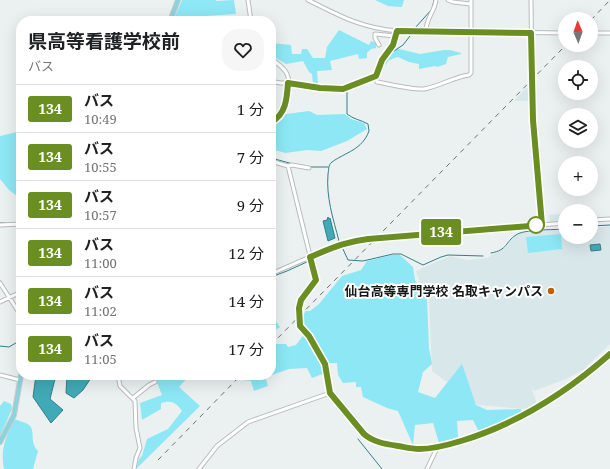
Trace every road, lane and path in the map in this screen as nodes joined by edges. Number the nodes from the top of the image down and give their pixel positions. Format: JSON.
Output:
{"nodes":[{"id":1,"x":178,"y":0,"type":"edge"},
{"id":2,"x":248,"y":0,"type":"edge"},
{"id":3,"x":308,"y":0,"type":"edge"},
{"id":4,"x":436,"y":0,"type":"edge"},
{"id":5,"x":448,"y":0,"type":"edge"},
{"id":6,"x":531,"y":0,"type":"edge"},
{"id":7,"x":313,"y":1,"type":"edge"},
{"id":8,"x":471,"y":2,"type":"edge"},
{"id":9,"x":172,"y":16,"type":"edge"},
{"id":10,"x":250,"y":16,"type":"edge"},
{"id":11,"x":375,"y":28,"type":"junction"},
{"id":12,"x":397,"y":31,"type":"junction"},
{"id":13,"x":426,"y":31,"type":"junction"},
{"id":14,"x":471,"y":32,"type":"junction"},
{"id":15,"x":531,"y":33,"type":"junction"},
{"id":16,"x":558,"y":33,"type":"edge"},
{"id":17,"x":598,"y":33,"type":"edge"},
{"id":18,"x":610,"y":33,"type":"edge"},
{"id":19,"x":375,"y":34,"type":"junction"},
{"id":20,"x":396,"y":36,"type":"junction"},
{"id":21,"x":379,"y":46,"type":"dead end"},
{"id":22,"x":276,"y":62,"type":"edge"},
{"id":23,"x":376,"y":76,"type":"junction"},
{"id":24,"x":276,"y":82,"type":"edge"},
{"id":25,"x":288,"y":83,"type":"junction"},
{"id":26,"x":276,"y":118,"type":"edge"},
{"id":27,"x":276,"y":162,"type":"edge"},
{"id":28,"x":288,"y":166,"type":"junction"},
{"id":29,"x":309,"y":168,"type":"dead end"},
{"id":30,"x":610,"y":219,"type":"edge"},
{"id":31,"x":598,"y":220,"type":"edge"},
{"id":32,"x":16,"y":224,"type":"edge"},
{"id":33,"x":558,"y":224,"type":"edge"},
{"id":34,"x":0,"y":225,"type":"edge"},
{"id":35,"x":542,"y":225,"type":"junction"},
{"id":36,"x":310,"y":257,"type":"junction"},
{"id":37,"x":276,"y":272,"type":"edge"},
{"id":38,"x":0,"y":283,"type":"edge"},
{"id":39,"x":16,"y":294,"type":"edge"},
{"id":40,"x":9,"y":297,"type":"junction"},
{"id":41,"x":0,"y":302,"type":"edge"},
{"id":42,"x":16,"y":309,"type":"edge"},
{"id":43,"x":610,"y":354,"type":"edge"},
{"id":44,"x":0,"y":375,"type":"edge"},
{"id":45,"x":16,"y":379,"type":"edge"},
{"id":46,"x":20,"y":380,"type":"edge"},
{"id":47,"x":119,"y":380,"type":"edge"},
{"id":48,"x":155,"y":382,"type":"dead end"},
{"id":49,"x":330,"y":393,"type":"junction"},
{"id":50,"x":133,"y":398,"type":"junction"},
{"id":51,"x":0,"y":442,"type":"edge"},
{"id":52,"x":438,"y":446,"type":"junction"},
{"id":53,"x":134,"y":469,"type":"edge"},
{"id":54,"x":199,"y":469,"type":"edge"},
{"id":55,"x":428,"y":469,"type":"edge"}],
"edges":[{"from":1,"to":9,"type":"main road"},
{"from":2,"to":10,"type":"street"},
{"from":3,"to":7,"type":"street"},
{"from":4,"to":13,"type":"street"},
{"from":5,"to":8,"type":"street"},
{"from":6,"to":15,"type":"street"},
{"from":7,"to":11,"type":"street"},
{"from":8,"to":14,"type":"street"},
{"from":11,"to":12,"type":"street"},
{"from":11,"to":19,"type":"street"},
{"from":12,"to":13,"type":"street"},
{"from":12,"to":20,"type":"street"},
{"from":13,"to":14,"type":"street"},
{"from":14,"to":15,"type":"street"},
{"from":14,"to":23,"type":"street"},
{"from":15,"to":16,"type":"street"},
{"from":15,"to":35,"type":"street"},
{"from":17,"to":18,"type":"street"},
{"from":19,"to":20,"type":"street"},
{"from":19,"to":21,"type":"street"},
{"from":20,"to":23,"type":"street"},
{"from":22,"to":25,"type":"street"},
{"from":23,"to":25,"type":"street"},
{"from":24,"to":25,"type":"street"},
{"from":25,"to":26,"type":"street"},
{"from":27,"to":28,"type":"street"},
{"from":28,"to":29,"type":"street"},
{"from":28,"to":36,"type":"street"},
{"from":30,"to":31,"type":"street"},
{"from":32,"to":34,"type":"street"},
{"from":33,"to":35,"type":"street"},
{"from":35,"to":36,"type":"street"},
{"from":36,"to":37,"type":"street"},
{"from":36,"to":49,"type":"street"},
{"from":38,"to":40,"type":"street"},
{"from":39,"to":40,"type":"street"},
{"from":40,"to":41,"type":"street"},
{"from":40,"to":42,"type":"street"},
{"from":43,"to":52,"type":"street"},
{"from":44,"to":45,"type":"street"},
{"from":46,"to":51,"type":"main road"},
{"from":47,"to":50,"type":"street"},
{"from":48,"to":50,"type":"street"},
{"from":49,"to":52,"type":"street"},
{"from":49,"to":54,"type":"street"},
{"from":50,"to":53,"type":"street"},
{"from":52,"to":55,"type":"street"}]}
